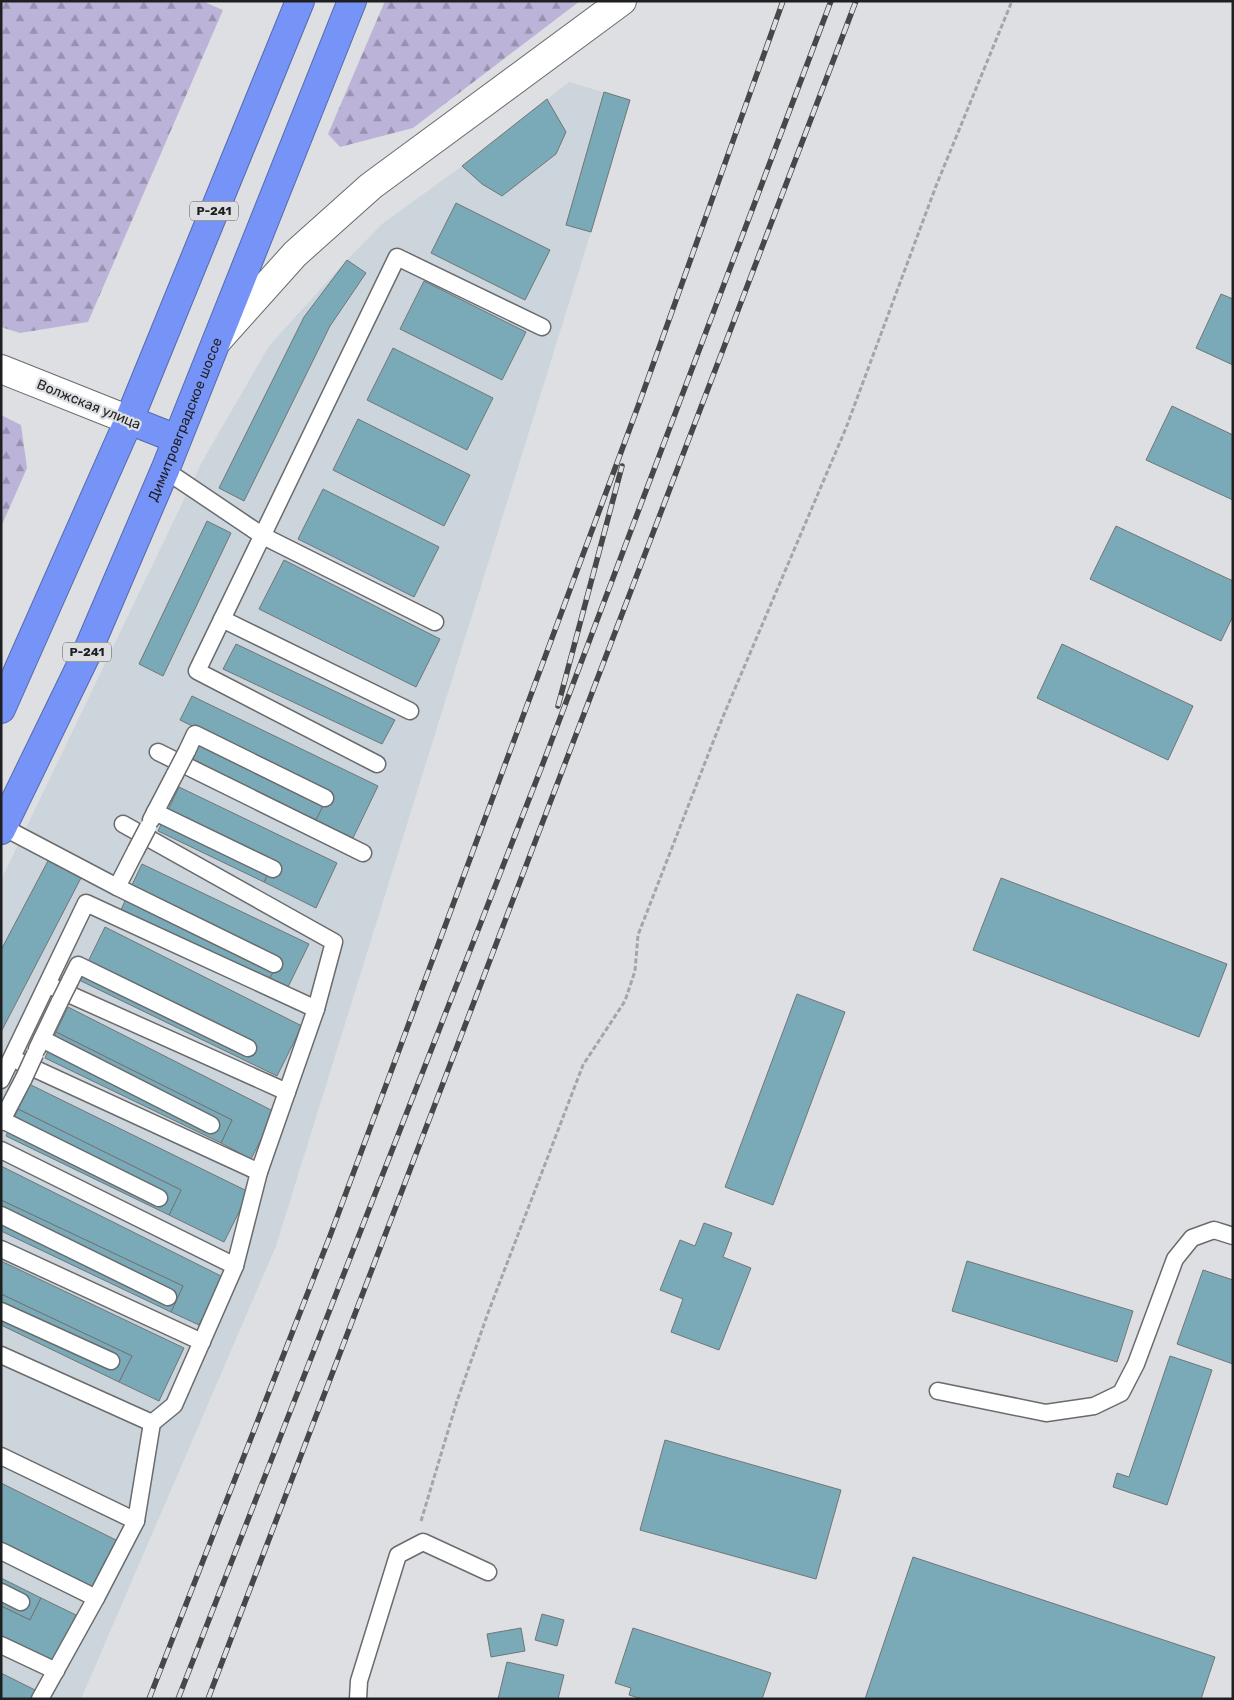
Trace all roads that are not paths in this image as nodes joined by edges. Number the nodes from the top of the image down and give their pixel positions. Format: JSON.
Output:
{"nodes":[{"id":1,"x":300,"y":1,"type":"edge"},
{"id":2,"x":352,"y":1,"type":"edge"},
{"id":3,"x":622,"y":1,"type":"edge"},
{"id":4,"x":542,"y":327,"type":"dead end"},
{"id":5,"x":215,"y":343,"type":"junction"},
{"id":6,"x":1,"y":369,"type":"edge"},
{"id":7,"x":129,"y":420,"type":"junction"},
{"id":8,"x":177,"y":439,"type":"junction"},
{"id":9,"x":165,"y":470,"type":"junction"},
{"id":10,"x":263,"y":536,"type":"junction"},
{"id":11,"x":222,"y":618,"type":"junction"},
{"id":12,"x":435,"y":622,"type":"dead end"},
{"id":13,"x":1,"y":709,"type":"edge"},
{"id":14,"x":410,"y":711,"type":"dead end"},
{"id":15,"x":158,"y":752,"type":"dead end"},
{"id":16,"x":377,"y":764,"type":"dead end"},
{"id":17,"x":325,"y":798,"type":"dead end"},
{"id":18,"x":156,"y":812,"type":"junction"},
{"id":19,"x":123,"y":824,"type":"dead end"},
{"id":20,"x":2,"y":828,"type":"edge"},
{"id":21,"x":362,"y":853,"type":"dead end"},
{"id":22,"x":273,"y":870,"type":"dead end"},
{"id":23,"x":117,"y":886,"type":"junction"},
{"id":24,"x":274,"y":964,"type":"dead end"},
{"id":25,"x":46,"y":984,"type":"junction"},
{"id":26,"x":316,"y":1009,"type":"junction"},
{"id":27,"x":38,"y":1046,"type":"junction"},
{"id":28,"x":248,"y":1048,"type":"dead end"},
{"id":29,"x":12,"y":1058,"type":"junction"},
{"id":30,"x":1,"y":1080,"type":"edge"},
{"id":31,"x":287,"y":1092,"type":"junction"},
{"id":32,"x":2,"y":1121,"type":"edge"},
{"id":33,"x":211,"y":1125,"type":"dead end"},
{"id":34,"x":1,"y":1150,"type":"edge"},
{"id":35,"x":259,"y":1172,"type":"junction"},
{"id":36,"x":159,"y":1198,"type":"dead end"},
{"id":37,"x":1,"y":1215,"type":"edge"},
{"id":38,"x":1233,"y":1236,"type":"edge"},
{"id":39,"x":1,"y":1249,"type":"edge"},
{"id":40,"x":235,"y":1266,"type":"junction"},
{"id":41,"x":168,"y":1297,"type":"dead end"},
{"id":42,"x":1,"y":1311,"type":"edge"},
{"id":43,"x":202,"y":1342,"type":"junction"},
{"id":44,"x":1,"y":1355,"type":"edge"},
{"id":45,"x":110,"y":1360,"type":"dead end"},
{"id":46,"x":938,"y":1391,"type":"dead end"},
{"id":47,"x":152,"y":1424,"type":"junction"},
{"id":48,"x":1,"y":1456,"type":"edge"},
{"id":49,"x":136,"y":1521,"type":"junction"},
{"id":50,"x":1,"y":1552,"type":"edge"},
{"id":51,"x":488,"y":1572,"type":"dead end"},
{"id":52,"x":1,"y":1592,"type":"edge"},
{"id":53,"x":96,"y":1598,"type":"junction"},
{"id":54,"x":21,"y":1602,"type":"dead end"},
{"id":55,"x":1,"y":1645,"type":"edge"},
{"id":56,"x":56,"y":1671,"type":"junction"},
{"id":57,"x":40,"y":1699,"type":"edge"},
{"id":58,"x":358,"y":1699,"type":"edge"}],
"edges":[{"from":1,"to":7,"type":"highway","number":"Р-241"},
{"from":2,"to":5,"type":"highway","name":"Димитровградское шоссе","number":"Р-241"},
{"from":3,"to":5,"type":"main road"},
{"from":4,"to":10,"type":"lane"},
{"from":5,"to":8,"type":"highway","name":"Димитровградское шоссе","number":"Р-241"},
{"from":6,"to":7,"type":"main road","name":"Волжская улица"},
{"from":7,"to":8,"type":"highway","name":"Волжская улица"},
{"from":7,"to":13,"type":"highway","number":"Р-241"},
{"from":8,"to":9,"type":"highway","name":"Димитровградское шоссе","number":"Р-241"},
{"from":9,"to":10,"type":"lane"},
{"from":9,"to":20,"type":"highway","name":"Димитровградское шоссе","number":"Р-241"},
{"from":10,"to":11,"type":"lane"},
{"from":10,"to":12,"type":"lane"},
{"from":11,"to":14,"type":"lane"},
{"from":11,"to":16,"type":"lane"},
{"from":15,"to":21,"type":"lane"},
{"from":17,"to":18,"type":"lane","bridge":true},
{"from":18,"to":22,"type":"lane"},
{"from":18,"to":23,"type":"lane","bridge":true},
{"from":19,"to":26,"type":"lane"},
{"from":20,"to":23,"type":"lane"},
{"from":23,"to":24,"type":"lane"},
{"from":25,"to":26,"type":"lane"},
{"from":25,"to":29,"type":"lane"},
{"from":25,"to":31,"type":"lane"},
{"from":26,"to":31,"type":"lane"},
{"from":27,"to":28,"type":"lane","bridge":true},
{"from":27,"to":32,"type":"lane","bridge":true},
{"from":27,"to":33,"type":"lane"},
{"from":29,"to":30,"type":"lane"},
{"from":29,"to":35,"type":"lane"},
{"from":31,"to":35,"type":"lane"},
{"from":32,"to":36,"type":"lane"},
{"from":34,"to":40,"type":"lane"},
{"from":35,"to":40,"type":"lane"},
{"from":37,"to":41,"type":"lane"},
{"from":38,"to":46,"type":"lane"},
{"from":39,"to":43,"type":"lane"},
{"from":40,"to":43,"type":"lane"},
{"from":42,"to":45,"type":"lane"},
{"from":43,"to":47,"type":"lane"},
{"from":44,"to":47,"type":"lane"},
{"from":47,"to":49,"type":"lane"},
{"from":48,"to":49,"type":"lane"},
{"from":49,"to":53,"type":"lane"},
{"from":50,"to":53,"type":"lane"},
{"from":51,"to":58,"type":"lane"},
{"from":52,"to":54,"type":"lane"},
{"from":53,"to":56,"type":"lane"},
{"from":55,"to":56,"type":"lane"},
{"from":56,"to":57,"type":"lane"}]}
